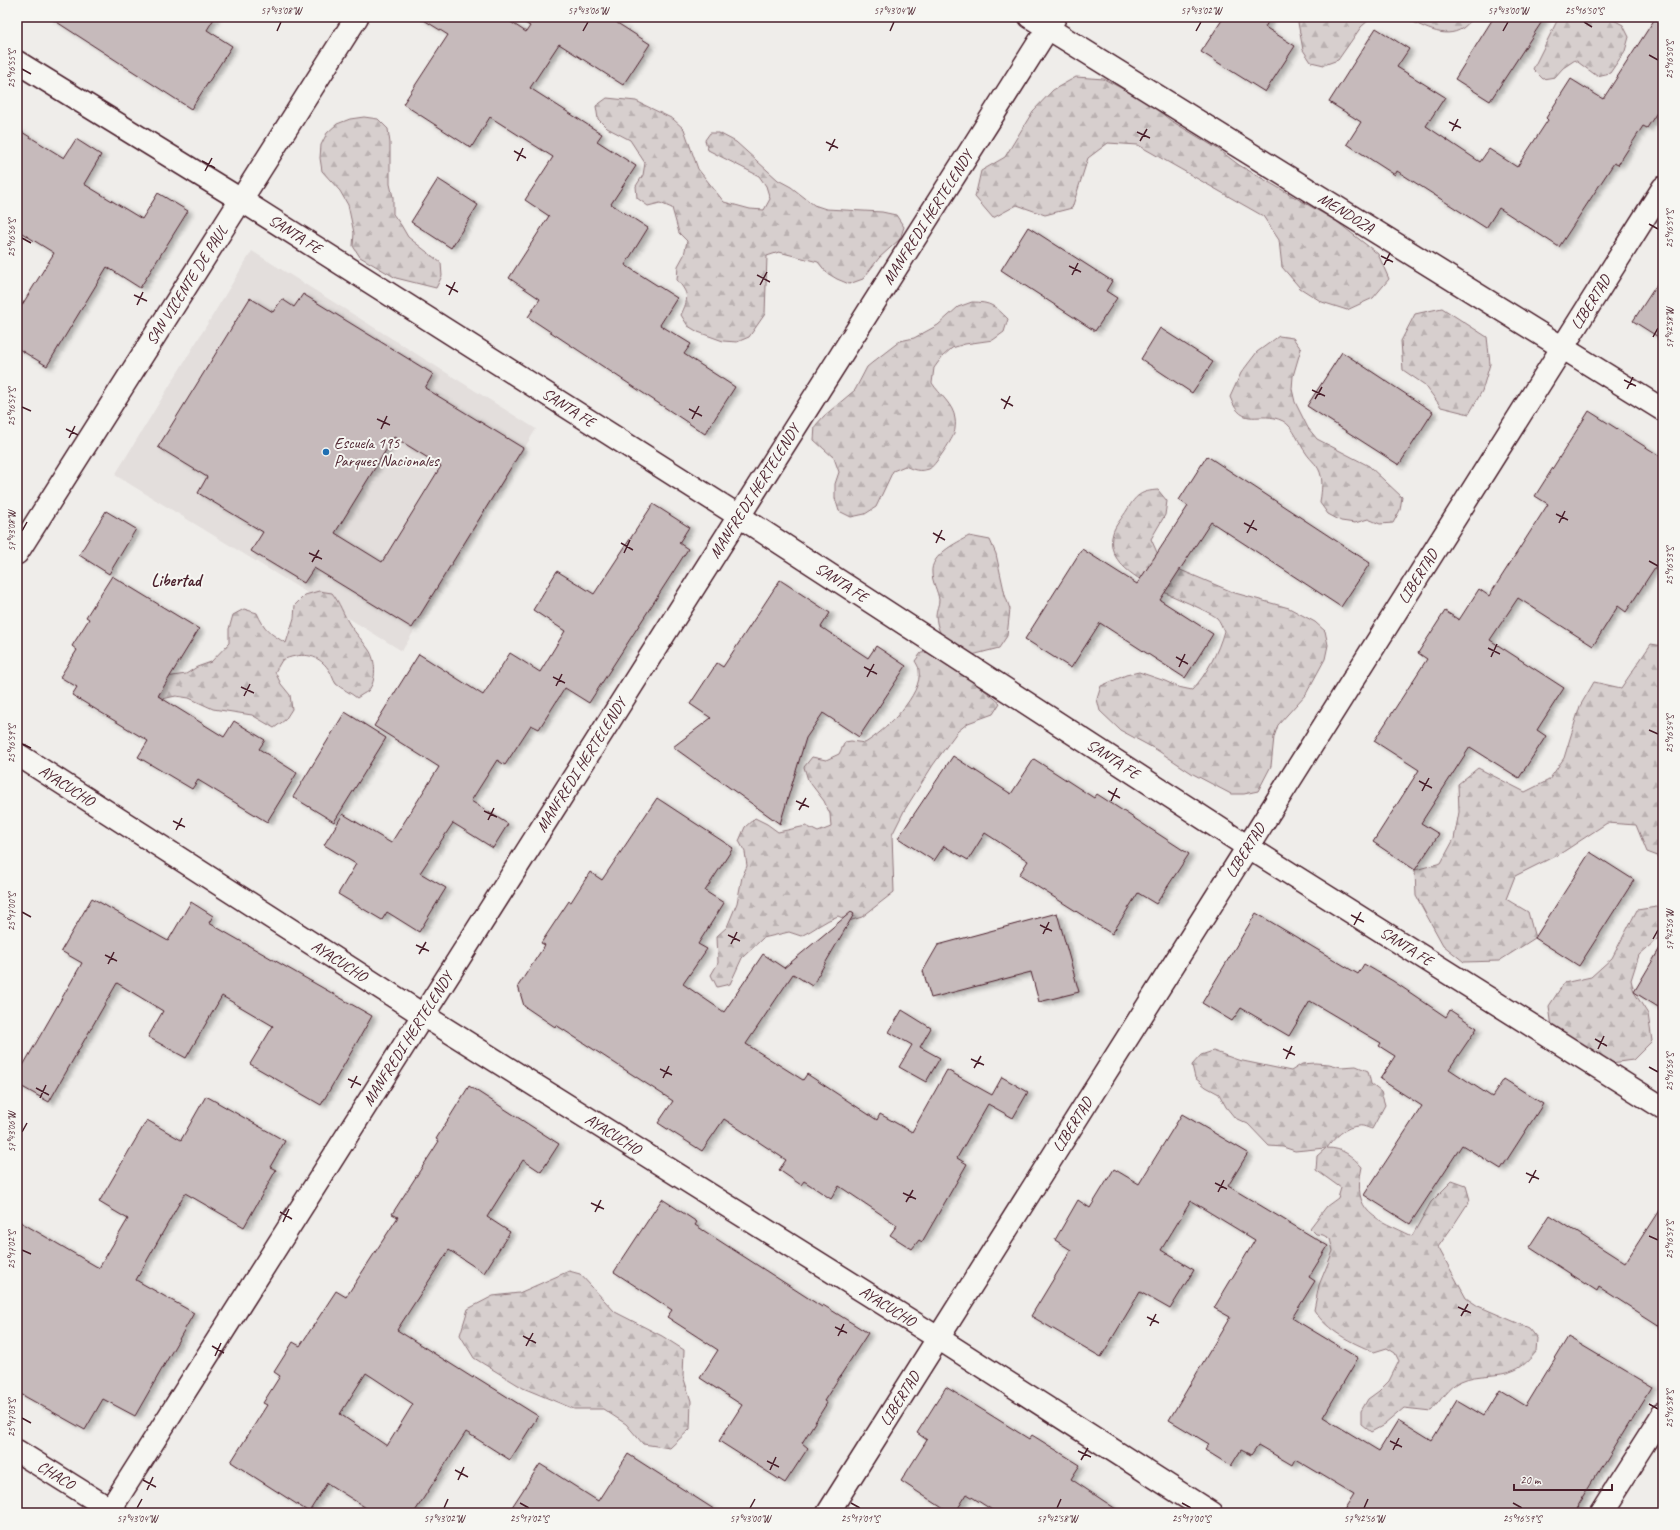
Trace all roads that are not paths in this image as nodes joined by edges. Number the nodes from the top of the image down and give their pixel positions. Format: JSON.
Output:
{"nodes":[{"id":1,"x":357,"y":17,"type":"edge"},
{"id":2,"x":1044,"y":21,"type":"edge"},
{"id":3,"x":17,"y":62,"type":"edge"},
{"id":4,"x":1663,"y":188,"type":"edge"},
{"id":5,"x":241,"y":200,"type":"junction"},
{"id":6,"x":1562,"y":347,"type":"junction"},
{"id":7,"x":1663,"y":410,"type":"edge"},
{"id":8,"x":739,"y":516,"type":"junction"},
{"id":9,"x":17,"y":553,"type":"edge"},
{"id":10,"x":17,"y":754,"type":"edge"},
{"id":11,"x":1248,"y":847,"type":"junction"},
{"id":12,"x":423,"y":1015,"type":"junction"},
{"id":13,"x":1663,"y":1108,"type":"edge"},
{"id":14,"x":938,"y":1338,"type":"junction"},
{"id":15,"x":1663,"y":1414,"type":"edge"},
{"id":16,"x":17,"y":1451,"type":"edge"},
{"id":17,"x":111,"y":1512,"type":"edge"},
{"id":18,"x":828,"y":1513,"type":"edge"},
{"id":19,"x":1211,"y":1513,"type":"edge"},
{"id":20,"x":1600,"y":1513,"type":"edge"}],
"edges":[{"from":1,"to":5,"type":"street","name":"SAN VICENTE DE PAUL"},
{"from":2,"to":6,"type":"street","name":"MENDOZA"},
{"from":2,"to":8,"type":"street","name":"MANFREDI HERTELENDY"},
{"from":3,"to":5,"type":"street","name":"SANTA FE"},
{"from":4,"to":6,"type":"street","name":"LIBERTAD"},
{"from":5,"to":8,"type":"street","name":"SANTA FE"},
{"from":5,"to":9,"type":"street","name":"SAN VICENTE DE PAUL"},
{"from":6,"to":7,"type":"street","name":"MENDOZA"},
{"from":6,"to":11,"type":"street","name":"LIBERTAD"},
{"from":8,"to":11,"type":"street","name":"SANTA FE"},
{"from":8,"to":12,"type":"street","name":"MANFREDI HERTELENDY"},
{"from":10,"to":12,"type":"street","name":"AYACUCHO"},
{"from":11,"to":13,"type":"street","name":"SANTA FE"},
{"from":11,"to":14,"type":"street","name":"LIBERTAD"},
{"from":12,"to":14,"type":"street","name":"AYACUCHO"},
{"from":12,"to":17,"type":"street","name":"MANFREDI HERTELENDY"},
{"from":14,"to":18,"type":"street","name":"LIBERTAD"},
{"from":14,"to":19,"type":"street","name":"AYACUCHO"},
{"from":15,"to":20,"type":"street"},
{"from":16,"to":17,"type":"street","name":"CHACO"}]}
